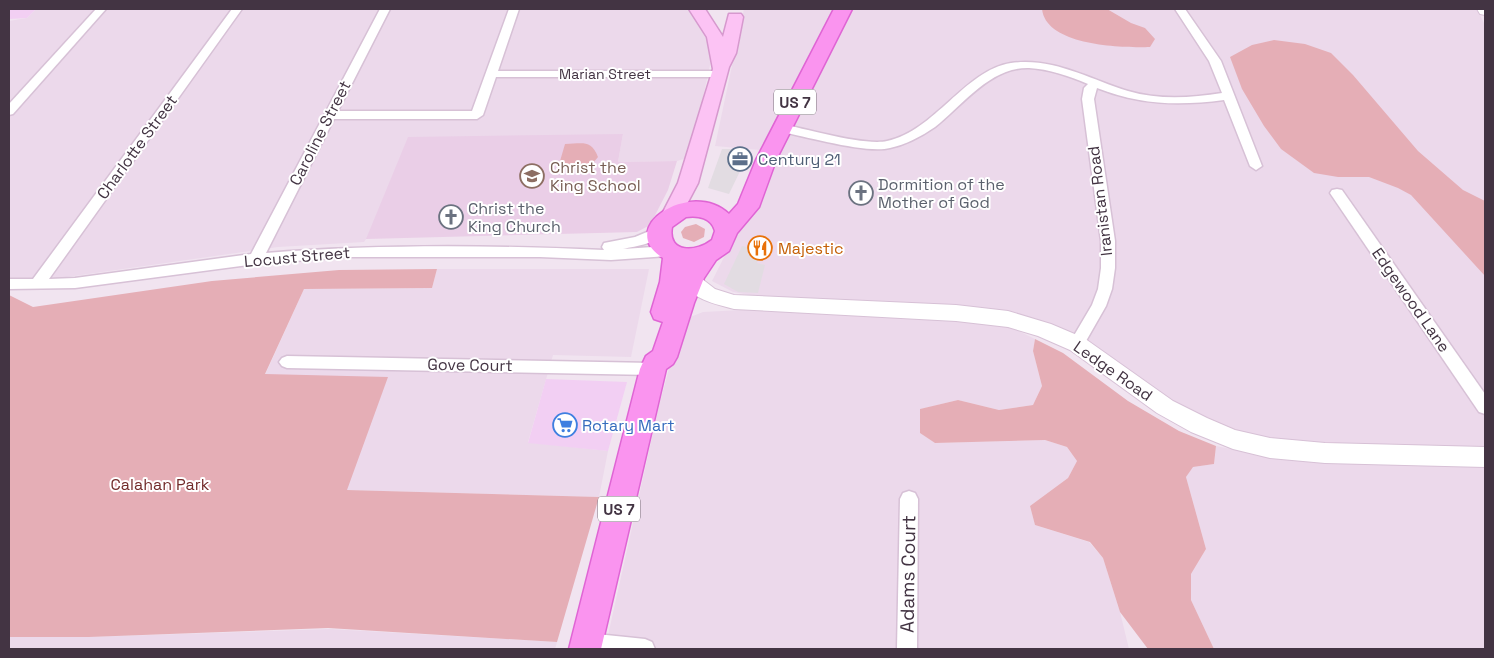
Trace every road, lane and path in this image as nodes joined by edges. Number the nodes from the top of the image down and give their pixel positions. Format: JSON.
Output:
{"nodes":[{"id":1,"x":101,"y":9,"type":"edge"},
{"id":2,"x":237,"y":9,"type":"edge"},
{"id":3,"x":385,"y":9,"type":"edge"},
{"id":4,"x":514,"y":9,"type":"edge"},
{"id":5,"x":697,"y":9,"type":"edge"},
{"id":6,"x":843,"y":9,"type":"edge"},
{"id":7,"x":1180,"y":9,"type":"edge"},
{"id":8,"x":736,"y":13,"type":"edge"},
{"id":9,"x":713,"y":30,"type":"junction"},
{"id":10,"x":720,"y":72,"type":"junction"},
{"id":11,"x":491,"y":74,"type":"junction"},
{"id":12,"x":1094,"y":84,"type":"junction"},
{"id":13,"x":1230,"y":96,"type":"junction"},
{"id":14,"x":9,"y":111,"type":"edge"},
{"id":15,"x":329,"y":115,"type":"junction"},
{"id":16,"x":782,"y":128,"type":"junction"},
{"id":17,"x":1256,"y":166,"type":"dead end"},
{"id":18,"x":688,"y":183,"type":"junction"},
{"id":19,"x":1337,"y":193,"type":"dead end"},
{"id":20,"x":751,"y":196,"type":"junction"},
{"id":21,"x":706,"y":211,"type":"junction"},
{"id":22,"x":727,"y":230,"type":"junction"},
{"id":23,"x":669,"y":238,"type":"junction"},
{"id":24,"x":586,"y":252,"type":"junction"},
{"id":25,"x":708,"y":254,"type":"junction"},
{"id":26,"x":256,"y":259,"type":"junction"},
{"id":27,"x":690,"y":280,"type":"junction"},
{"id":28,"x":9,"y":284,"type":"edge"},
{"id":29,"x":37,"y":285,"type":"junction"},
{"id":30,"x":675,"y":302,"type":"junction"},
{"id":31,"x":734,"y":302,"type":"junction"},
{"id":32,"x":1077,"y":344,"type":"junction"},
{"id":33,"x":287,"y":362,"type":"dead end"},
{"id":34,"x":654,"y":366,"type":"junction"},
{"id":35,"x":1485,"y":407,"type":"edge"},
{"id":36,"x":1485,"y":456,"type":"edge"},
{"id":37,"x":909,"y":499,"type":"dead end"},
{"id":38,"x":586,"y":646,"type":"edge"},
{"id":39,"x":645,"y":649,"type":"edge"},
{"id":40,"x":906,"y":649,"type":"edge"}],
"edges":[{"from":1,"to":14,"type":"street"},
{"from":2,"to":29,"type":"street","name":"Charlotte Street"},
{"from":3,"to":15,"type":"street","name":"Caroline Street"},
{"from":4,"to":11,"type":"street"},
{"from":5,"to":9,"type":"main road"},
{"from":6,"to":16,"type":"main road","number":"US 7"},
{"from":7,"to":13,"type":"street"},
{"from":8,"to":9,"type":"main road"},
{"from":8,"to":10,"type":"main road"},
{"from":9,"to":10,"type":"main road"},
{"from":10,"to":11,"type":"street","name":"Marian Street"},
{"from":10,"to":18,"type":"main road"},
{"from":11,"to":15,"type":"street"},
{"from":12,"to":13,"type":"street"},
{"from":12,"to":16,"type":"street"},
{"from":12,"to":32,"type":"street","name":"Iranistan Road"},
{"from":13,"to":17,"type":"street"},
{"from":15,"to":26,"type":"street","name":"Caroline Street"},
{"from":16,"to":20,"type":"main road","number":"US 7"},
{"from":18,"to":21,"type":"main road"},
{"from":18,"to":23,"type":"main road","number":"US 7"},
{"from":19,"to":35,"type":"street","name":"Edgewood Lane"},
{"from":20,"to":21,"type":"main road"},
{"from":20,"to":22,"type":"main road","number":"US 7"},
{"from":21,"to":22,"type":"main road"},
{"from":21,"to":23,"type":"main road"},
{"from":22,"to":25,"type":"main road"},
{"from":23,"to":24,"type":"street","name":"Locust Street"},
{"from":23,"to":24,"type":"street","name":"Locust Street"},
{"from":23,"to":25,"type":"main road"},
{"from":23,"to":30,"type":"main road","number":"US 7"},
{"from":24,"to":26,"type":"street","name":"Locust Street"},
{"from":25,"to":27,"type":"main road","number":"US 7"},
{"from":26,"to":29,"type":"street","name":"Locust Street"},
{"from":27,"to":30,"type":"main road","number":"US 7"},
{"from":27,"to":31,"type":"street","name":"Ledge Road"},
{"from":28,"to":29,"type":"street","name":"Locust Street"},
{"from":30,"to":31,"type":"street","name":"Ledge Road"},
{"from":30,"to":34,"type":"main road","number":"US 7"},
{"from":31,"to":32,"type":"street","name":"Ledge Road"},
{"from":32,"to":36,"type":"street","name":"Ledge Road"},
{"from":33,"to":34,"type":"street","name":"Gove Court"},
{"from":34,"to":38,"type":"main road","number":"US 7"},
{"from":37,"to":40,"type":"street","name":"Adams Court"},
{"from":38,"to":39,"type":"street"}]}
